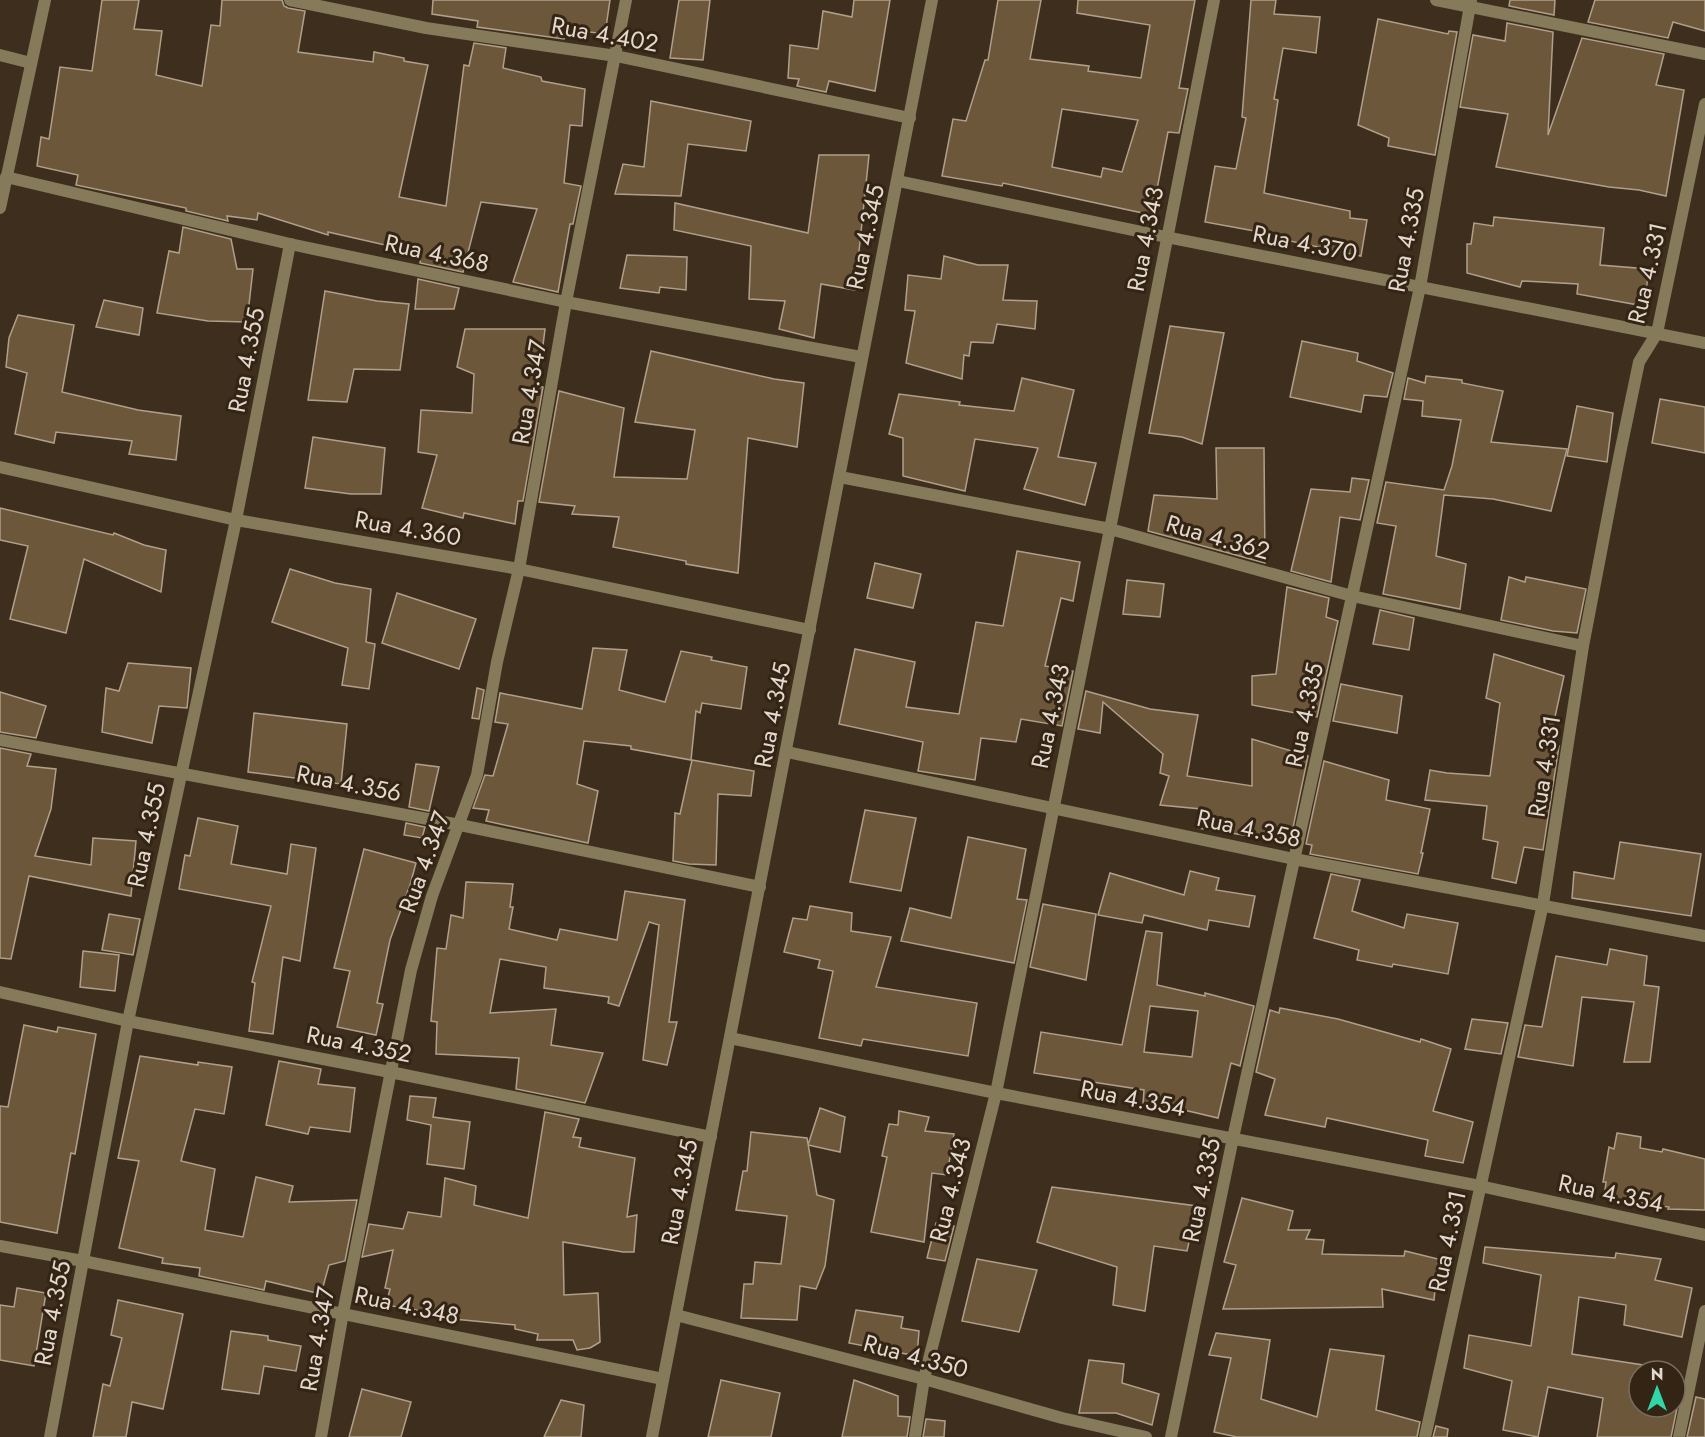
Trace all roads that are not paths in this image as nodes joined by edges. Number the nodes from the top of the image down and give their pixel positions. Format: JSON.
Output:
{"nodes":[{"id":1,"x":45,"y":0,"type":"edge"},
{"id":2,"x":290,"y":0,"type":"edge"},
{"id":3,"x":626,"y":0,"type":"edge"},
{"id":4,"x":932,"y":0,"type":"edge"},
{"id":5,"x":1214,"y":0,"type":"edge"},
{"id":6,"x":1436,"y":0,"type":"edge"},
{"id":7,"x":1471,"y":3,"type":"edge"},
{"id":8,"x":1705,"y":54,"type":"edge"},
{"id":9,"x":0,"y":55,"type":"edge"},
{"id":10,"x":616,"y":56,"type":"junction"},
{"id":11,"x":31,"y":63,"type":"junction"},
{"id":12,"x":1705,"y":104,"type":"edge"},
{"id":13,"x":910,"y":118,"type":"junction"},
{"id":14,"x":6,"y":177,"type":"junction"},
{"id":15,"x":898,"y":181,"type":"junction"},
{"id":16,"x":0,"y":208,"type":"edge"},
{"id":17,"x":1166,"y":237,"type":"junction"},
{"id":18,"x":290,"y":244,"type":"junction"},
{"id":19,"x":1420,"y":287,"type":"junction"},
{"id":20,"x":566,"y":302,"type":"junction"},
{"id":21,"x":1657,"y":333,"type":"junction"},
{"id":22,"x":1705,"y":343,"type":"edge"},
{"id":23,"x":861,"y":357,"type":"junction"},
{"id":24,"x":0,"y":467,"type":"edge"},
{"id":25,"x":840,"y":477,"type":"junction"},
{"id":26,"x":236,"y":520,"type":"junction"},
{"id":27,"x":1110,"y":529,"type":"junction"},
{"id":28,"x":519,"y":569,"type":"junction"},
{"id":29,"x":1352,"y":596,"type":"junction"},
{"id":30,"x":810,"y":630,"type":"junction"},
{"id":31,"x":1583,"y":646,"type":"junction"},
{"id":32,"x":0,"y":740,"type":"edge"},
{"id":33,"x":787,"y":752,"type":"junction"},
{"id":34,"x":181,"y":773,"type":"junction"},
{"id":35,"x":1052,"y":807,"type":"junction"},
{"id":36,"x":460,"y":825,"type":"junction"},
{"id":37,"x":1294,"y":859,"type":"junction"},
{"id":38,"x":760,"y":887,"type":"junction"},
{"id":39,"x":1544,"y":904,"type":"junction"},
{"id":40,"x":1705,"y":936,"type":"edge"},
{"id":41,"x":0,"y":992,"type":"edge"},
{"id":42,"x":128,"y":1022,"type":"junction"},
{"id":43,"x":730,"y":1038,"type":"junction"},
{"id":44,"x":390,"y":1071,"type":"junction"},
{"id":45,"x":996,"y":1093,"type":"junction"},
{"id":46,"x":711,"y":1137,"type":"junction"},
{"id":47,"x":1233,"y":1138,"type":"junction"},
{"id":48,"x":1480,"y":1186,"type":"junction"},
{"id":49,"x":1705,"y":1235,"type":"edge"},
{"id":50,"x":0,"y":1246,"type":"edge"},
{"id":51,"x":83,"y":1261,"type":"junction"},
{"id":52,"x":1705,"y":1311,"type":"edge"},
{"id":53,"x":343,"y":1313,"type":"junction"},
{"id":54,"x":676,"y":1315,"type":"junction"},
{"id":55,"x":663,"y":1379,"type":"junction"},
{"id":56,"x":924,"y":1379,"type":"junction"},
{"id":57,"x":50,"y":1437,"type":"edge"},
{"id":58,"x":321,"y":1437,"type":"edge"},
{"id":59,"x":652,"y":1437,"type":"edge"},
{"id":60,"x":915,"y":1437,"type":"edge"},
{"id":61,"x":1146,"y":1437,"type":"edge"},
{"id":62,"x":1171,"y":1437,"type":"edge"},
{"id":63,"x":1425,"y":1437,"type":"edge"},
{"id":64,"x":1679,"y":1437,"type":"edge"}],
"edges":[{"from":1,"to":11,"type":"street"},
{"from":2,"to":10,"type":"street","name":"Rua 4.402"},
{"from":3,"to":10,"type":"street"},
{"from":4,"to":13,"type":"street","name":"Rua 4.345"},
{"from":5,"to":17,"type":"street","name":"Rua 4.343"},
{"from":6,"to":7,"type":"street"},
{"from":7,"to":8,"type":"street"},
{"from":7,"to":19,"type":"street","name":"Rua 4.335"},
{"from":9,"to":11,"type":"street"},
{"from":10,"to":13,"type":"street","name":"Rua 4.402"},
{"from":10,"to":20,"type":"street","name":"Rua 4.347"},
{"from":11,"to":14,"type":"street"},
{"from":12,"to":21,"type":"street","name":"Rua 4.331"},
{"from":13,"to":15,"type":"street","name":"Rua 4.345"},
{"from":14,"to":16,"type":"street"},
{"from":14,"to":18,"type":"street","name":"Rua 4.368"},
{"from":15,"to":17,"type":"street","name":"Rua 4.370"},
{"from":15,"to":23,"type":"street","name":"Rua 4.345"},
{"from":17,"to":19,"type":"street","name":"Rua 4.370"},
{"from":17,"to":27,"type":"street","name":"Rua 4.343"},
{"from":18,"to":20,"type":"street","name":"Rua 4.368"},
{"from":18,"to":26,"type":"street","name":"Rua 4.355"},
{"from":19,"to":21,"type":"street","name":"Rua 4.370"},
{"from":19,"to":29,"type":"street","name":"Rua 4.335"},
{"from":20,"to":23,"type":"street","name":"Rua 4.368"},
{"from":20,"to":28,"type":"street","name":"Rua 4.347"},
{"from":21,"to":22,"type":"street","name":"Rua 4.370"},
{"from":21,"to":31,"type":"street","name":"Rua 4.331"},
{"from":23,"to":25,"type":"street","name":"Rua 4.345"},
{"from":24,"to":26,"type":"street","name":"Rua 4.360"},
{"from":25,"to":27,"type":"street","name":"Rua 4.362"},
{"from":25,"to":30,"type":"street","name":"Rua 4.345"},
{"from":26,"to":28,"type":"street","name":"Rua 4.360"},
{"from":26,"to":34,"type":"street","name":"Rua 4.355"},
{"from":27,"to":29,"type":"street","name":"Rua 4.362"},
{"from":27,"to":35,"type":"street","name":"Rua 4.343"},
{"from":28,"to":30,"type":"street","name":"Rua 4.360"},
{"from":28,"to":36,"type":"street","name":"Rua 4.347"},
{"from":29,"to":31,"type":"street","name":"Rua 4.362"},
{"from":29,"to":37,"type":"street","name":"Rua 4.335"},
{"from":30,"to":33,"type":"street","name":"Rua 4.345"},
{"from":31,"to":39,"type":"street","name":"Rua 4.331"},
{"from":32,"to":34,"type":"street","name":"Rua 4.356"},
{"from":33,"to":35,"type":"street","name":"Rua 4.358"},
{"from":33,"to":38,"type":"street","name":"Rua 4.345"},
{"from":34,"to":36,"type":"street","name":"Rua 4.356"},
{"from":34,"to":42,"type":"street","name":"Rua 4.355"},
{"from":35,"to":37,"type":"street","name":"Rua 4.358"},
{"from":35,"to":45,"type":"street","name":"Rua 4.343"},
{"from":36,"to":38,"type":"street","name":"Rua 4.356"},
{"from":36,"to":44,"type":"street","name":"Rua 4.347"},
{"from":37,"to":39,"type":"street","name":"Rua 4.358"},
{"from":37,"to":47,"type":"street","name":"Rua 4.335"},
{"from":38,"to":43,"type":"street","name":"Rua 4.345"},
{"from":39,"to":40,"type":"street","name":"Rua 4.358"},
{"from":39,"to":48,"type":"street","name":"Rua 4.331"},
{"from":41,"to":42,"type":"street","name":"Rua 4.352"},
{"from":42,"to":44,"type":"street","name":"Rua 4.352"},
{"from":42,"to":51,"type":"street","name":"Rua 4.355"},
{"from":43,"to":45,"type":"street","name":"Rua 4.354"},
{"from":43,"to":46,"type":"street","name":"Rua 4.345"},
{"from":44,"to":46,"type":"street","name":"Rua 4.352"},
{"from":44,"to":53,"type":"street","name":"Rua 4.347"},
{"from":45,"to":47,"type":"street","name":"Rua 4.354"},
{"from":45,"to":56,"type":"street","name":"Rua 4.343"},
{"from":46,"to":54,"type":"street","name":"Rua 4.345"},
{"from":47,"to":48,"type":"street","name":"Rua 4.354"},
{"from":47,"to":62,"type":"street","name":"Rua 4.335"},
{"from":48,"to":49,"type":"street","name":"Rua 4.354"},
{"from":48,"to":63,"type":"street","name":"Rua 4.331"},
{"from":50,"to":51,"type":"street","name":"Rua 4.348"},
{"from":51,"to":53,"type":"street","name":"Rua 4.348"},
{"from":51,"to":57,"type":"street","name":"Rua 4.355"},
{"from":52,"to":64,"type":"street"},
{"from":53,"to":55,"type":"street","name":"Rua 4.348"},
{"from":53,"to":58,"type":"street","name":"Rua 4.347"},
{"from":54,"to":55,"type":"street","name":"Rua 4.345"},
{"from":54,"to":56,"type":"street","name":"Rua 4.350"},
{"from":55,"to":59,"type":"street","name":"Rua 4.345"},
{"from":56,"to":60,"type":"street","name":"Rua 4.343"},
{"from":56,"to":61,"type":"street","name":"Rua 4.350"}]}
